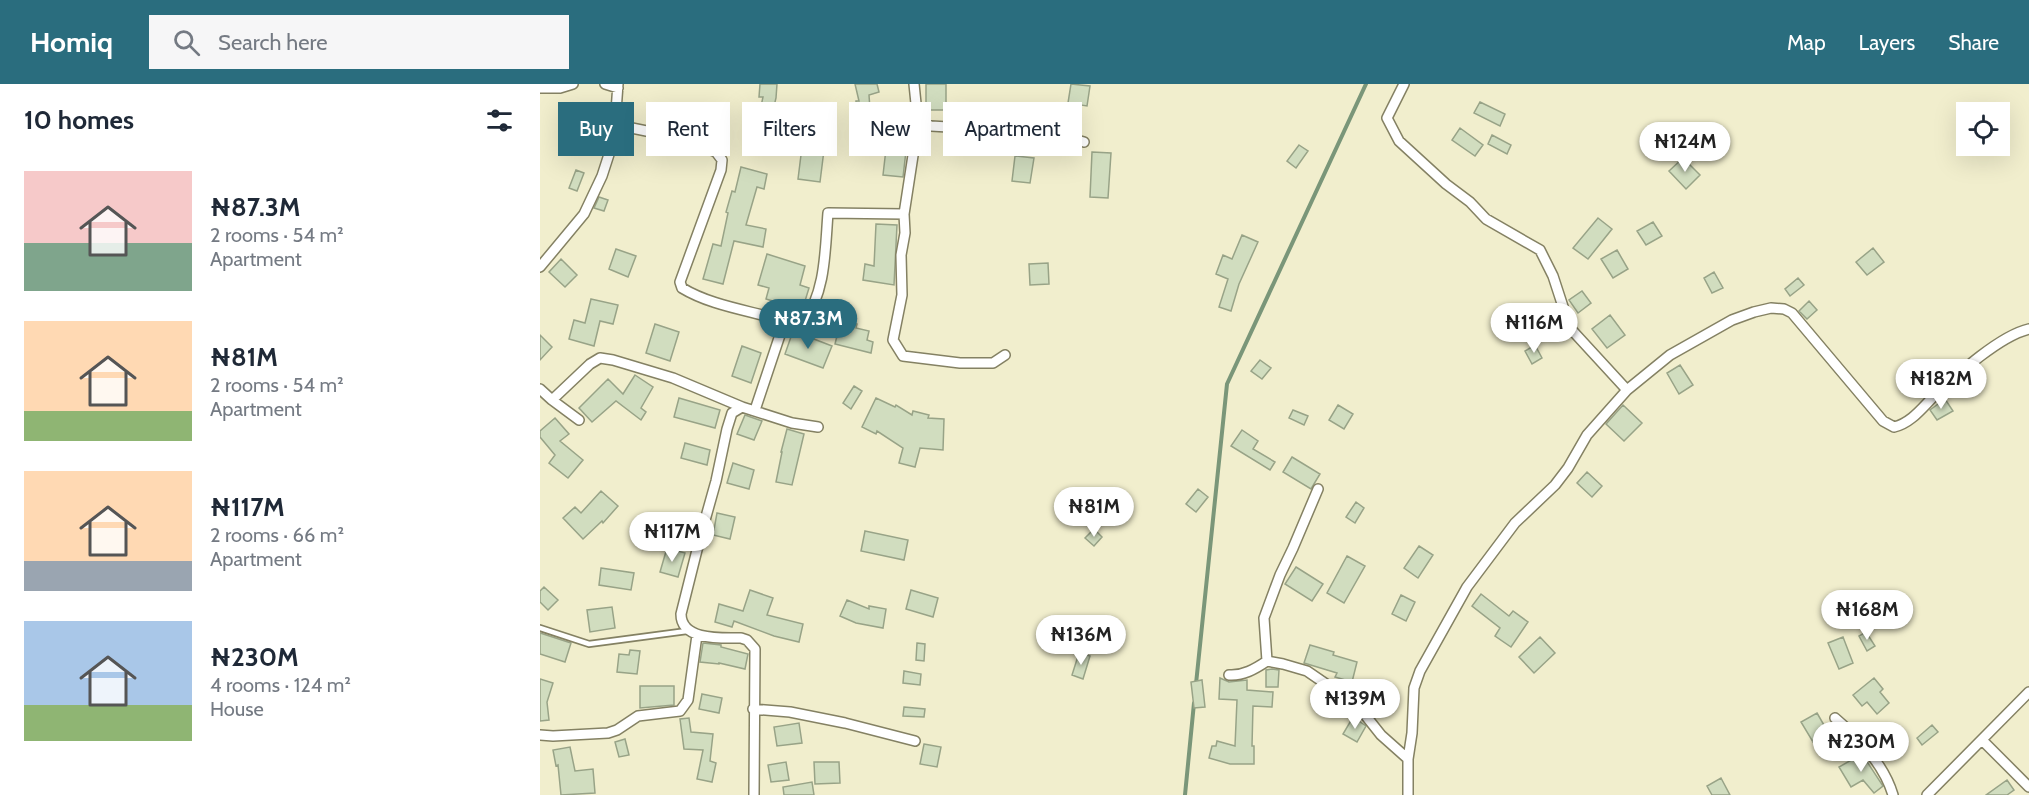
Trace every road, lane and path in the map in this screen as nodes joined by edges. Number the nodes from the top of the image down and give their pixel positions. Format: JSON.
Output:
{"nodes":[{"id":1,"x":573,"y":84,"type":"edge"},
{"id":2,"x":605,"y":84,"type":"edge"},
{"id":3,"x":914,"y":84,"type":"edge"},
{"id":4,"x":1404,"y":84,"type":"edge"},
{"id":5,"x":618,"y":86,"type":"edge"},
{"id":6,"x":540,"y":88,"type":"edge"},
{"id":7,"x":618,"y":102,"type":"edge"},
{"id":8,"x":916,"y":102,"type":"edge"},
{"id":9,"x":931,"y":126,"type":"edge"},
{"id":10,"x":634,"y":128,"type":"edge"},
{"id":11,"x":1084,"y":142,"type":"dead end"},
{"id":12,"x":608,"y":156,"type":"edge"},
{"id":13,"x":913,"y":156,"type":"edge"},
{"id":14,"x":904,"y":214,"type":"junction"},
{"id":15,"x":540,"y":267,"type":"edge"},
{"id":16,"x":2029,"y":328,"type":"edge"},
{"id":17,"x":781,"y":329,"type":"junction"},
{"id":18,"x":1005,"y":356,"type":"dead end"},
{"id":19,"x":540,"y":389,"type":"edge"},
{"id":20,"x":1628,"y":390,"type":"junction"},
{"id":21,"x":552,"y":400,"type":"junction"},
{"id":22,"x":742,"y":406,"type":"junction"},
{"id":23,"x":755,"y":410,"type":"junction"},
{"id":24,"x":579,"y":420,"type":"dead end"},
{"id":25,"x":818,"y":427,"type":"dead end"},
{"id":26,"x":1318,"y":489,"type":"dead end"},
{"id":27,"x":540,"y":628,"type":"edge"},
{"id":28,"x":692,"y":633,"type":"junction"},
{"id":29,"x":1267,"y":661,"type":"junction"},
{"id":30,"x":1229,"y":675,"type":"dead end"},
{"id":31,"x":2029,"y":692,"type":"edge"},
{"id":32,"x":753,"y":709,"type":"junction"},
{"id":33,"x":1835,"y":718,"type":"dead end"},
{"id":34,"x":540,"y":735,"type":"edge"},
{"id":35,"x":1982,"y":740,"type":"junction"},
{"id":36,"x":915,"y":741,"type":"dead end"},
{"id":37,"x":1408,"y":759,"type":"junction"},
{"id":38,"x":2029,"y":787,"type":"edge"},
{"id":39,"x":754,"y":795,"type":"edge"},
{"id":40,"x":1408,"y":795,"type":"edge"},
{"id":41,"x":1893,"y":795,"type":"edge"},
{"id":42,"x":1927,"y":795,"type":"edge"}],
"edges":[{"from":1,"to":6,"type":"street"},
{"from":2,"to":5,"type":"street"},
{"from":3,"to":8,"type":"street"},
{"from":4,"to":20,"type":"street"},
{"from":5,"to":7,"type":"street"},
{"from":9,"to":11,"type":"street"},
{"from":10,"to":17,"type":"street"},
{"from":12,"to":15,"type":"street"},
{"from":13,"to":14,"type":"street"},
{"from":14,"to":17,"type":"street"},
{"from":14,"to":18,"type":"street"},
{"from":16,"to":20,"type":"street"},
{"from":17,"to":23,"type":"street"},
{"from":19,"to":21,"type":"street"},
{"from":20,"to":37,"type":"street"},
{"from":21,"to":22,"type":"street"},
{"from":21,"to":24,"type":"street"},
{"from":22,"to":23,"type":"street"},
{"from":22,"to":28,"type":"street"},
{"from":23,"to":25,"type":"street"},
{"from":26,"to":29,"type":"street"},
{"from":27,"to":28,"type":"lane"},
{"from":28,"to":32,"type":"street"},
{"from":28,"to":34,"type":"street"},
{"from":29,"to":30,"type":"street"},
{"from":29,"to":37,"type":"street"},
{"from":31,"to":35,"type":"street"},
{"from":32,"to":36,"type":"street"},
{"from":32,"to":39,"type":"street"},
{"from":33,"to":41,"type":"street"},
{"from":35,"to":38,"type":"street"},
{"from":35,"to":42,"type":"street"},
{"from":37,"to":40,"type":"street"}]}
